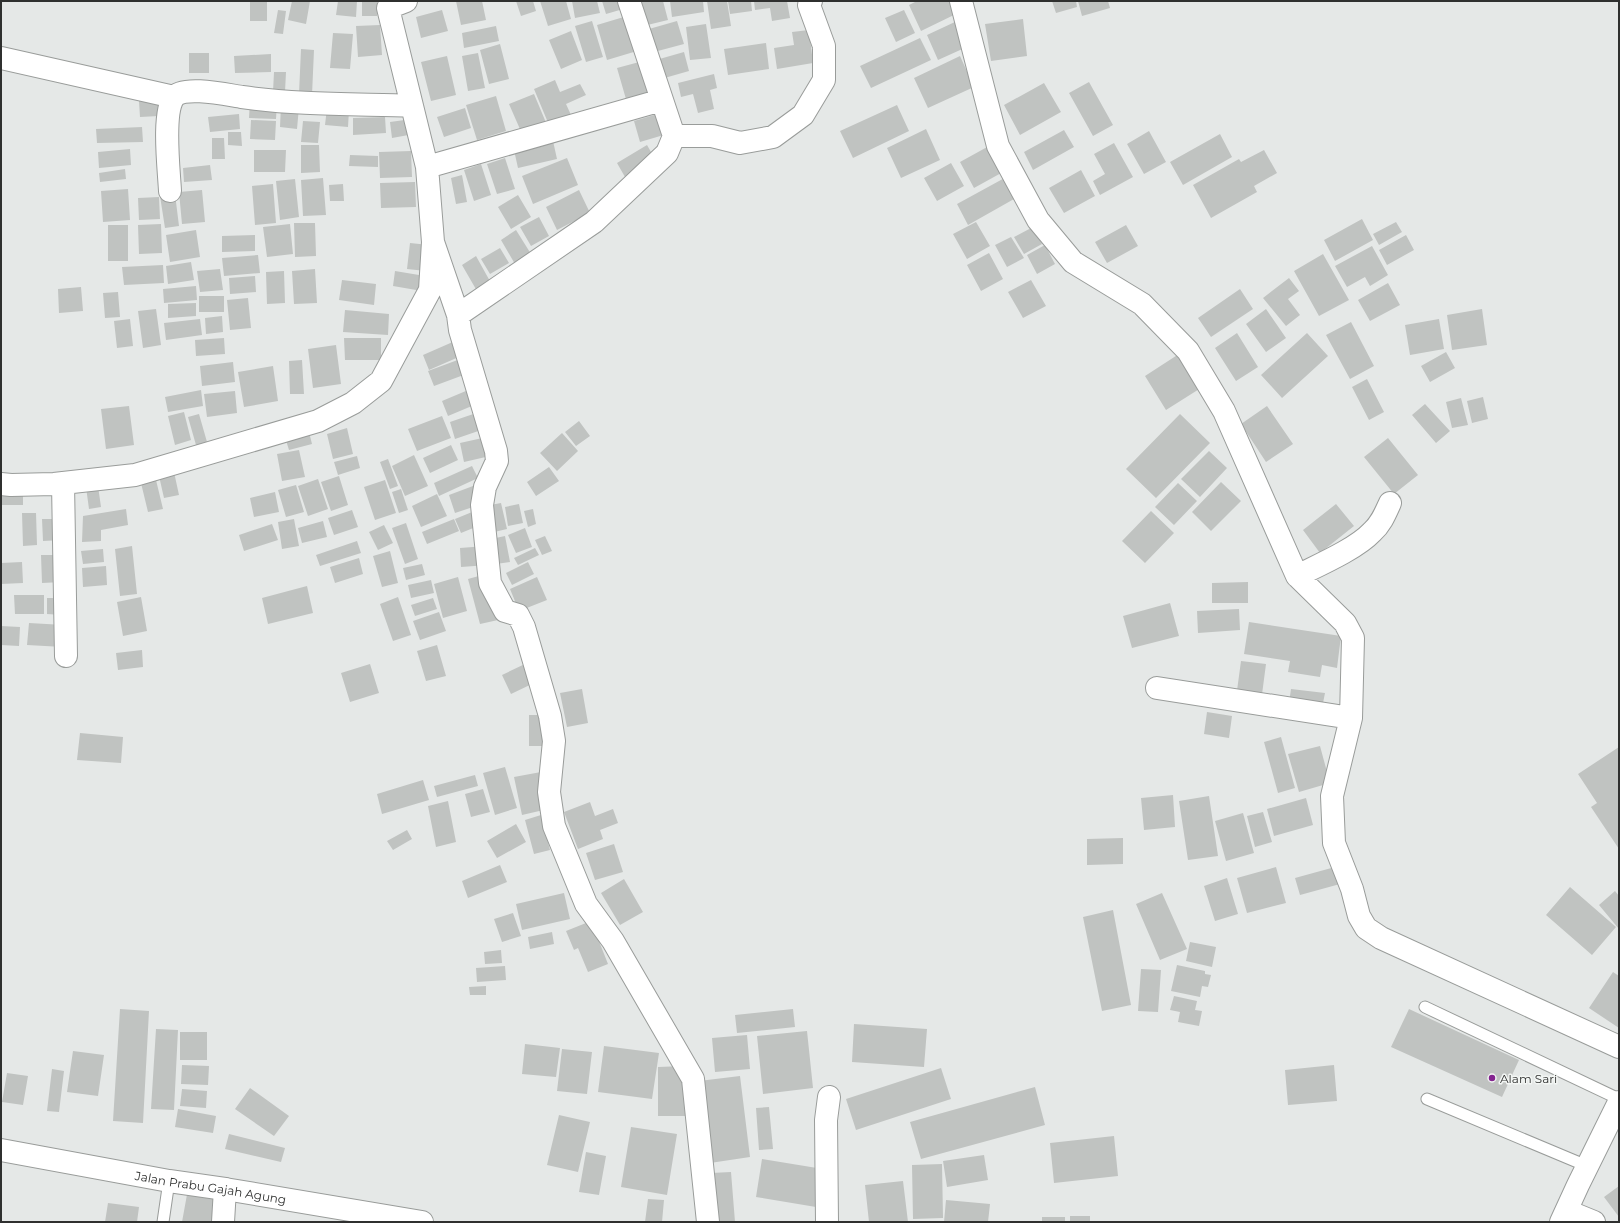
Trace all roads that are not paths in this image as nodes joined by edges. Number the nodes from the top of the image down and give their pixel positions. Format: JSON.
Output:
{"nodes":[{"id":1,"x":629,"y":1,"type":"edge"},
{"id":2,"x":811,"y":1,"type":"edge"},
{"id":3,"x":961,"y":1,"type":"edge"},
{"id":4,"x":393,"y":3,"type":"edge"},
{"id":5,"x":1,"y":58,"type":"edge"},
{"id":6,"x":174,"y":97,"type":"junction"},
{"id":7,"x":662,"y":100,"type":"junction"},
{"id":8,"x":412,"y":106,"type":"junction"},
{"id":9,"x":674,"y":136,"type":"junction"},
{"id":10,"x":427,"y":167,"type":"junction"},
{"id":11,"x":170,"y":190,"type":"dead end"},
{"id":12,"x":432,"y":242,"type":"junction"},
{"id":13,"x":458,"y":315,"type":"junction"},
{"id":14,"x":1,"y":484,"type":"edge"},
{"id":15,"x":64,"y":484,"type":"junction"},
{"id":16,"x":1390,"y":503,"type":"dead end"},
{"id":17,"x":1297,"y":576,"type":"junction"},
{"id":18,"x":66,"y":656,"type":"dead end"},
{"id":19,"x":1157,"y":688,"type":"dead end"},
{"id":20,"x":1351,"y":718,"type":"junction"},
{"id":21,"x":1425,"y":1007,"type":"dead end"},
{"id":22,"x":1619,"y":1047,"type":"edge"},
{"id":23,"x":829,"y":1097,"type":"dead end"},
{"id":24,"x":1619,"y":1099,"type":"edge"},
{"id":25,"x":1427,"y":1100,"type":"dead end"},
{"id":26,"x":1619,"y":1102,"type":"edge"},
{"id":27,"x":1,"y":1150,"type":"edge"},
{"id":28,"x":1587,"y":1166,"type":"junction"},
{"id":29,"x":169,"y":1182,"type":"junction"},
{"id":30,"x":225,"y":1189,"type":"junction"},
{"id":31,"x":1564,"y":1217,"type":"edge"},
{"id":32,"x":163,"y":1222,"type":"edge"},
{"id":33,"x":223,"y":1222,"type":"edge"},
{"id":34,"x":422,"y":1222,"type":"edge"},
{"id":35,"x":708,"y":1222,"type":"edge"},
{"id":36,"x":827,"y":1222,"type":"edge"},
{"id":37,"x":1594,"y":1222,"type":"edge"}],
"edges":[{"from":1,"to":7,"type":"main road"},
{"from":2,"to":9,"type":"main road"},
{"from":3,"to":17,"type":"main road"},
{"from":4,"to":8,"type":"main road"},
{"from":5,"to":6,"type":"main road"},
{"from":6,"to":8,"type":"main road"},
{"from":6,"to":11,"type":"main road"},
{"from":7,"to":9,"type":"main road"},
{"from":7,"to":10,"type":"main road"},
{"from":8,"to":10,"type":"main road"},
{"from":9,"to":13,"type":"main road"},
{"from":10,"to":12,"type":"main road"},
{"from":12,"to":13,"type":"main road"},
{"from":12,"to":15,"type":"main road"},
{"from":13,"to":35,"type":"main road"},
{"from":14,"to":15,"type":"main road"},
{"from":15,"to":18,"type":"main road"},
{"from":16,"to":17,"type":"main road"},
{"from":17,"to":20,"type":"main road"},
{"from":19,"to":20,"type":"main road"},
{"from":20,"to":22,"type":"main road"},
{"from":21,"to":24,"type":"lane"},
{"from":23,"to":36,"type":"main road"},
{"from":25,"to":28,"type":"lane"},
{"from":26,"to":28,"type":"main road"},
{"from":27,"to":29,"type":"main road","name":"Jalan Prabu Gajah Agung"},
{"from":28,"to":31,"type":"main road"},
{"from":29,"to":30,"type":"main road","name":"Jalan Prabu Gajah Agung"},
{"from":29,"to":32,"type":"lane"},
{"from":30,"to":33,"type":"main road"},
{"from":30,"to":34,"type":"main road","name":"Jalan Prabu Gajah Agung"},
{"from":31,"to":37,"type":"main road"}]}
